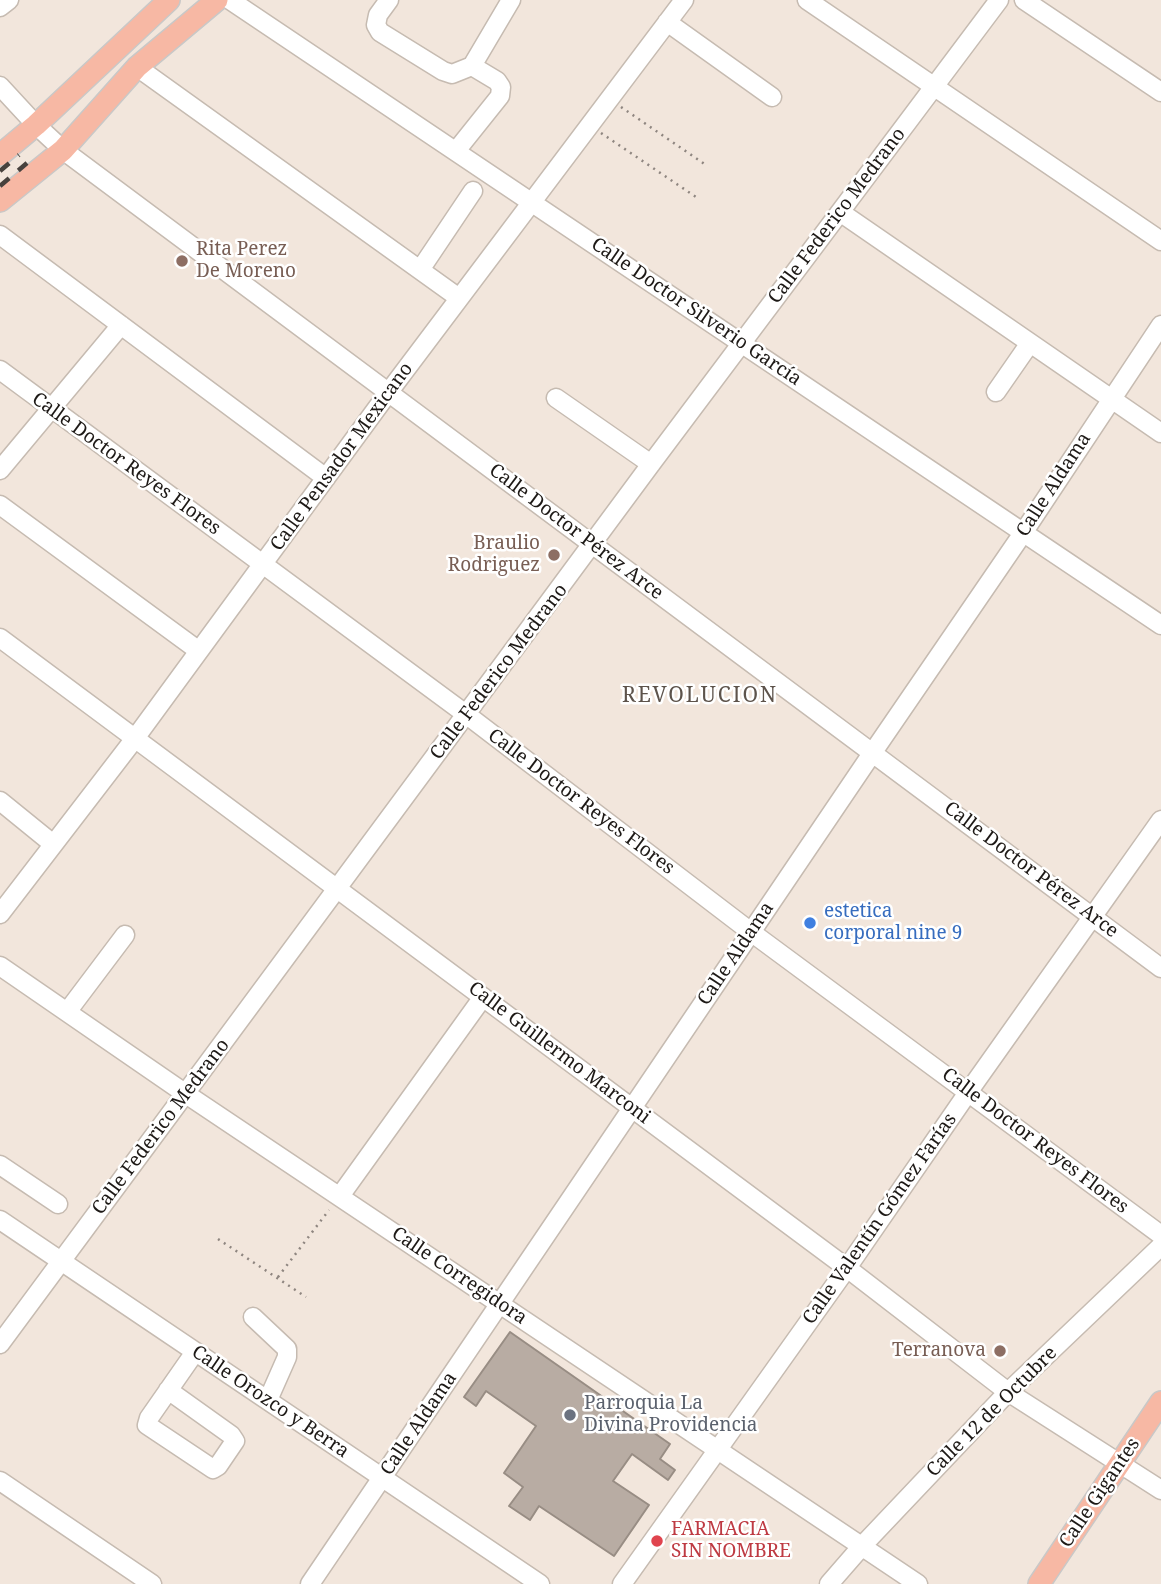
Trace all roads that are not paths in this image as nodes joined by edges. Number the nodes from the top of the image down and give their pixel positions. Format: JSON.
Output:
{"nodes":[{"id":1,"x":9,"y":0,"type":"edge"},
{"id":2,"x":169,"y":0,"type":"edge"},
{"id":3,"x":217,"y":0,"type":"edge"},
{"id":4,"x":230,"y":0,"type":"edge"},
{"id":5,"x":389,"y":0,"type":"edge"},
{"id":6,"x":511,"y":0,"type":"edge"},
{"id":7,"x":684,"y":0,"type":"edge"},
{"id":8,"x":807,"y":0,"type":"edge"},
{"id":9,"x":999,"y":0,"type":"edge"},
{"id":10,"x":1024,"y":0,"type":"edge"},
{"id":11,"x":0,"y":7,"type":"edge"},
{"id":12,"x":667,"y":22,"type":"junction"},
{"id":13,"x":472,"y":66,"type":"junction"},
{"id":14,"x":137,"y":67,"type":"junction"},
{"id":15,"x":0,"y":86,"type":"edge"},
{"id":16,"x":933,"y":86,"type":"junction"},
{"id":17,"x":1161,"y":92,"type":"edge"},
{"id":18,"x":772,"y":97,"type":"dead end"},
{"id":19,"x":36,"y":125,"type":"junction"},
{"id":20,"x":63,"y":150,"type":"junction"},
{"id":21,"x":456,"y":151,"type":"junction"},
{"id":22,"x":0,"y":155,"type":"edge"},
{"id":23,"x":473,"y":191,"type":"dead end"},
{"id":24,"x":0,"y":201,"type":"edge"},
{"id":25,"x":533,"y":202,"type":"junction"},
{"id":26,"x":840,"y":212,"type":"junction"},
{"id":27,"x":0,"y":235,"type":"edge"},
{"id":28,"x":1161,"y":241,"type":"edge"},
{"id":29,"x":419,"y":270,"type":"junction"},
{"id":30,"x":460,"y":298,"type":"junction"},
{"id":31,"x":121,"y":325,"type":"junction"},
{"id":32,"x":1161,"y":325,"type":"edge"},
{"id":33,"x":743,"y":343,"type":"junction"},
{"id":34,"x":1030,"y":343,"type":"junction"},
{"id":35,"x":0,"y":370,"type":"edge"},
{"id":36,"x":996,"y":392,"type":"dead end"},
{"id":37,"x":388,"y":393,"type":"junction"},
{"id":38,"x":556,"y":398,"type":"dead end"},
{"id":39,"x":1111,"y":399,"type":"junction"},
{"id":40,"x":51,"y":408,"type":"junction"},
{"id":41,"x":1161,"y":433,"type":"edge"},
{"id":42,"x":651,"y":464,"type":"junction"},
{"id":43,"x":0,"y":470,"type":"edge"},
{"id":44,"x":326,"y":478,"type":"junction"},
{"id":45,"x":0,"y":505,"type":"edge"},
{"id":46,"x":1023,"y":533,"type":"junction"},
{"id":47,"x":593,"y":544,"type":"junction"},
{"id":48,"x":263,"y":564,"type":"junction"},
{"id":49,"x":1161,"y":625,"type":"edge"},
{"id":50,"x":0,"y":638,"type":"edge"},
{"id":51,"x":199,"y":651,"type":"junction"},
{"id":52,"x":467,"y":715,"type":"junction"},
{"id":53,"x":136,"y":737,"type":"junction"},
{"id":54,"x":873,"y":752,"type":"junction"},
{"id":55,"x":0,"y":801,"type":"edge"},
{"id":56,"x":1161,"y":820,"type":"edge"},
{"id":57,"x":53,"y":844,"type":"junction"},
{"id":58,"x":338,"y":888,"type":"junction"},
{"id":59,"x":0,"y":914,"type":"edge"},
{"id":60,"x":1093,"y":917,"type":"junction"},
{"id":61,"x":751,"y":932,"type":"junction"},
{"id":62,"x":124,"y":935,"type":"dead end"},
{"id":63,"x":0,"y":966,"type":"edge"},
{"id":64,"x":1161,"y":968,"type":"edge"},
{"id":65,"x":483,"y":997,"type":"junction"},
{"id":66,"x":67,"y":1012,"type":"junction"},
{"id":67,"x":969,"y":1091,"type":"junction"},
{"id":68,"x":186,"y":1094,"type":"junction"},
{"id":69,"x":632,"y":1108,"type":"junction"},
{"id":70,"x":0,"y":1165,"type":"edge"},
{"id":71,"x":340,"y":1196,"type":"junction"},
{"id":72,"x":58,"y":1205,"type":"dead end"},
{"id":73,"x":0,"y":1220,"type":"edge"},
{"id":74,"x":1161,"y":1235,"type":"edge"},
{"id":75,"x":1161,"y":1246,"type":"edge"},
{"id":76,"x":61,"y":1262,"type":"junction"},
{"id":77,"x":847,"y":1268,"type":"junction"},
{"id":78,"x":501,"y":1304,"type":"junction"},
{"id":79,"x":253,"y":1317,"type":"dead end"},
{"id":80,"x":0,"y":1344,"type":"edge"},
{"id":81,"x":195,"y":1352,"type":"junction"},
{"id":82,"x":169,"y":1390,"type":"junction"},
{"id":83,"x":1008,"y":1392,"type":"junction"},
{"id":84,"x":268,"y":1401,"type":"junction"},
{"id":85,"x":1161,"y":1402,"type":"edge"},
{"id":86,"x":718,"y":1448,"type":"junction"},
{"id":87,"x":1121,"y":1463,"type":"junction"},
{"id":88,"x":383,"y":1477,"type":"junction"},
{"id":89,"x":0,"y":1481,"type":"edge"},
{"id":90,"x":1161,"y":1490,"type":"edge"},
{"id":91,"x":862,"y":1546,"type":"junction"},
{"id":92,"x":152,"y":1584,"type":"edge"},
{"id":93,"x":310,"y":1584,"type":"edge"},
{"id":94,"x":540,"y":1584,"type":"edge"},
{"id":95,"x":622,"y":1584,"type":"edge"},
{"id":96,"x":829,"y":1584,"type":"edge"},
{"id":97,"x":918,"y":1584,"type":"edge"},
{"id":98,"x":1039,"y":1584,"type":"edge"}],
"edges":[{"from":1,"to":11,"type":"street"},
{"from":2,"to":19,"type":"main road"},
{"from":3,"to":14,"type":"main road"},
{"from":4,"to":21,"type":"street","name":"Calle Doctor Silverio García"},
{"from":5,"to":13,"type":"street"},
{"from":6,"to":13,"type":"street"},
{"from":7,"to":12,"type":"street","name":"Calle Pensador Mexicano"},
{"from":8,"to":16,"type":"street"},
{"from":9,"to":16,"type":"street","name":"Calle Federico Medrano"},
{"from":10,"to":17,"type":"street"},
{"from":12,"to":18,"type":"street"},
{"from":12,"to":25,"type":"street","name":"Calle Pensador Mexicano"},
{"from":13,"to":21,"type":"street"},
{"from":14,"to":20,"type":"main road"},
{"from":14,"to":29,"type":"street"},
{"from":15,"to":19,"type":"street","name":"Calle Doctor Pérez Arce"},
{"from":16,"to":26,"type":"street","name":"Calle Federico Medrano"},
{"from":16,"to":28,"type":"street"},
{"from":19,"to":20,"type":"street","name":"Calle Doctor Pérez Arce"},
{"from":19,"to":22,"type":"main road"},
{"from":20,"to":24,"type":"main road"},
{"from":20,"to":37,"type":"street","name":"Calle Doctor Pérez Arce"},
{"from":21,"to":25,"type":"street","name":"Calle Doctor Silverio García"},
{"from":23,"to":29,"type":"street"},
{"from":25,"to":30,"type":"street","name":"Calle Pensador Mexicano"},
{"from":25,"to":33,"type":"street","name":"Calle Doctor Silverio García"},
{"from":26,"to":33,"type":"street","name":"Calle Federico Medrano"},
{"from":26,"to":34,"type":"street"},
{"from":27,"to":31,"type":"street"},
{"from":29,"to":30,"type":"street"},
{"from":30,"to":37,"type":"street","name":"Calle Pensador Mexicano"},
{"from":31,"to":40,"type":"street"},
{"from":31,"to":44,"type":"street"},
{"from":32,"to":39,"type":"street","name":"Calle Aldama"},
{"from":33,"to":42,"type":"street","name":"Calle Federico Medrano"},
{"from":33,"to":46,"type":"street","name":"Calle Doctor Silverio García"},
{"from":34,"to":36,"type":"street"},
{"from":34,"to":39,"type":"street"},
{"from":35,"to":40,"type":"street","name":"Calle Doctor Reyes Flores"},
{"from":37,"to":44,"type":"street","name":"Calle Pensador Mexicano"},
{"from":37,"to":47,"type":"street","name":"Calle Doctor Pérez Arce"},
{"from":38,"to":42,"type":"street"},
{"from":39,"to":41,"type":"street"},
{"from":39,"to":46,"type":"street","name":"Calle Aldama"},
{"from":40,"to":43,"type":"street"},
{"from":40,"to":48,"type":"street","name":"Calle Doctor Reyes Flores"},
{"from":42,"to":47,"type":"street","name":"Calle Federico Medrano"},
{"from":44,"to":48,"type":"street","name":"Calle Pensador Mexicano"},
{"from":45,"to":51,"type":"street"},
{"from":46,"to":49,"type":"street","name":"Calle Doctor Silverio García"},
{"from":46,"to":54,"type":"street","name":"Calle Aldama"},
{"from":47,"to":52,"type":"street","name":"Calle Federico Medrano"},
{"from":47,"to":54,"type":"street","name":"Calle Doctor Pérez Arce"},
{"from":48,"to":51,"type":"street","name":"Calle Pensador Mexicano"},
{"from":48,"to":52,"type":"street","name":"Calle Doctor Reyes Flores"},
{"from":50,"to":53,"type":"street","name":"Calle Guillermo Marconi"},
{"from":51,"to":53,"type":"street","name":"Calle Pensador Mexicano"},
{"from":52,"to":58,"type":"street","name":"Calle Federico Medrano"},
{"from":52,"to":61,"type":"street","name":"Calle Doctor Reyes Flores"},
{"from":53,"to":57,"type":"street","name":"Calle Pensador Mexicano"},
{"from":53,"to":58,"type":"street","name":"Calle Guillermo Marconi"},
{"from":54,"to":60,"type":"street","name":"Calle Doctor Pérez Arce"},
{"from":54,"to":61,"type":"street","name":"Calle Aldama"},
{"from":55,"to":57,"type":"street"},
{"from":56,"to":60,"type":"street","name":"Calle Valentín Gómez Farías"},
{"from":57,"to":59,"type":"street","name":"Calle Pensador Mexicano"},
{"from":58,"to":65,"type":"street","name":"Calle Guillermo Marconi"},
{"from":58,"to":68,"type":"street","name":"Calle Federico Medrano"},
{"from":60,"to":64,"type":"street","name":"Calle Doctor Pérez Arce"},
{"from":60,"to":67,"type":"street","name":"Calle Valentín Gómez Farías"},
{"from":61,"to":67,"type":"street","name":"Calle Doctor Reyes Flores"},
{"from":61,"to":69,"type":"street","name":"Calle Aldama"},
{"from":62,"to":66,"type":"street"},
{"from":63,"to":66,"type":"street","name":"Calle Corregidora"},
{"from":65,"to":69,"type":"street","name":"Calle Guillermo Marconi"},
{"from":65,"to":71,"type":"street"},
{"from":66,"to":68,"type":"street","name":"Calle Corregidora"},
{"from":67,"to":74,"type":"street","name":"Calle Doctor Reyes Flores"},
{"from":67,"to":77,"type":"street","name":"Calle Valentín Gómez Farías"},
{"from":68,"to":71,"type":"street","name":"Calle Corregidora"},
{"from":68,"to":76,"type":"street","name":"Calle Federico Medrano"},
{"from":69,"to":77,"type":"street","name":"Calle Guillermo Marconi"},
{"from":69,"to":78,"type":"street","name":"Calle Aldama"},
{"from":70,"to":72,"type":"street"},
{"from":71,"to":78,"type":"street","name":"Calle Corregidora"},
{"from":73,"to":76,"type":"street","name":"Calle Orozco y Berra"},
{"from":75,"to":83,"type":"street","name":"Calle 12 de Octubre"},
{"from":76,"to":80,"type":"street","name":"Calle Federico Medrano"},
{"from":76,"to":81,"type":"street","name":"Calle Orozco y Berra"},
{"from":77,"to":83,"type":"street","name":"Calle Guillermo Marconi"},
{"from":77,"to":86,"type":"street","name":"Calle Valentín Gómez Farías"},
{"from":78,"to":86,"type":"street","name":"Calle Corregidora"},
{"from":78,"to":88,"type":"street","name":"Calle Aldama"},
{"from":79,"to":84,"type":"street"},
{"from":81,"to":82,"type":"street"},
{"from":81,"to":84,"type":"street","name":"Calle Orozco y Berra"},
{"from":82,"to":82,"type":"street"},
{"from":83,"to":87,"type":"street","name":"Calle Guillermo Marconi"},
{"from":83,"to":91,"type":"street","name":"Calle 12 de Octubre"},
{"from":84,"to":88,"type":"street","name":"Calle Orozco y Berra"},
{"from":85,"to":87,"type":"main road","name":"Calle Gigantes"},
{"from":86,"to":91,"type":"street","name":"Calle Corregidora"},
{"from":86,"to":95,"type":"street","name":"Calle Valentín Gómez Farías"},
{"from":87,"to":90,"type":"street","name":"Calle Guillermo Marconi"},
{"from":87,"to":98,"type":"main road","name":"Calle Gigantes"},
{"from":88,"to":93,"type":"street","name":"Calle Aldama"},
{"from":88,"to":94,"type":"street","name":"Calle Orozco y Berra"},
{"from":89,"to":92,"type":"street"},
{"from":91,"to":96,"type":"street","name":"Calle 12 de Octubre"},
{"from":91,"to":97,"type":"street","name":"Calle Corregidora"}]}
